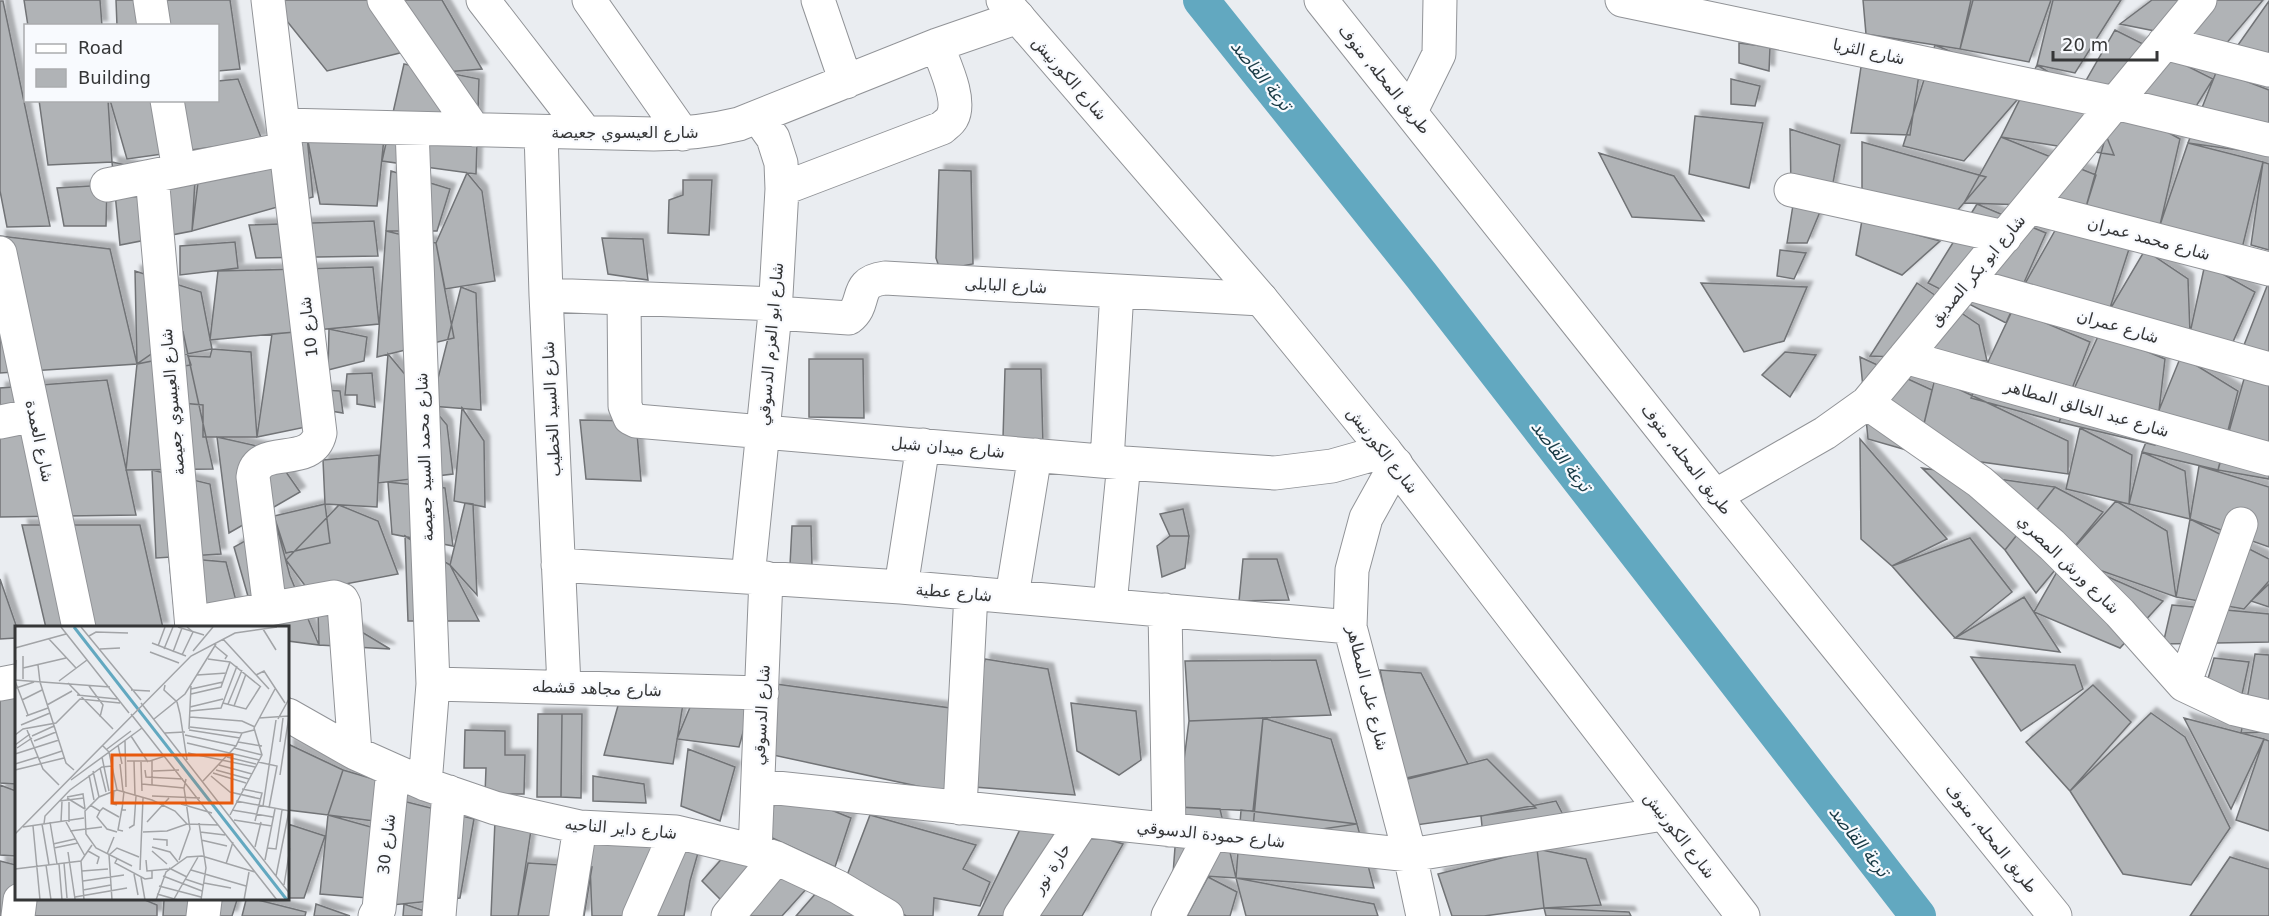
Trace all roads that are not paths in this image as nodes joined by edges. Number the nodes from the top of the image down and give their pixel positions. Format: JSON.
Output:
{"nodes":[{"id":1,"x":150,"y":0,"type":"edge"},
{"id":2,"x":268,"y":0,"type":"edge"},
{"id":3,"x":384,"y":0,"type":"edge"},
{"id":4,"x":483,"y":0,"type":"edge"},
{"id":5,"x":589,"y":0,"type":"edge"},
{"id":6,"x":818,"y":0,"type":"edge"},
{"id":7,"x":1321,"y":0,"type":"edge"},
{"id":8,"x":1440,"y":0,"type":"edge"},
{"id":9,"x":1622,"y":0,"type":"edge"},
{"id":10,"x":2200,"y":0,"type":"edge"},
{"id":11,"x":1010,"y":9,"type":"edge"},
{"id":12,"x":154,"y":24,"type":"edge"},
{"id":13,"x":2164,"y":43,"type":"junction"},
{"id":14,"x":938,"y":45,"type":"junction"},
{"id":15,"x":2269,"y":70,"type":"edge"},
{"id":16,"x":846,"y":82,"type":"junction"},
{"id":17,"x":167,"y":102,"type":"edge"},
{"id":18,"x":2115,"y":103,"type":"junction"},
{"id":19,"x":1411,"y":111,"type":"junction"},
{"id":20,"x":758,"y":117,"type":"junction"},
{"id":21,"x":412,"y":129,"type":"junction"},
{"id":22,"x":474,"y":130,"type":"junction"},
{"id":23,"x":541,"y":132,"type":"junction"},
{"id":24,"x":585,"y":132,"type":"junction"},
{"id":25,"x":683,"y":134,"type":"junction"},
{"id":26,"x":284,"y":137,"type":"junction"},
{"id":27,"x":2269,"y":140,"type":"edge"},
{"id":28,"x":165,"y":173,"type":"junction"},
{"id":29,"x":107,"y":185,"type":"dead end"},
{"id":30,"x":783,"y":189,"type":"junction"},
{"id":31,"x":1791,"y":190,"type":"dead end"},
{"id":32,"x":2030,"y":207,"type":"junction"},
{"id":33,"x":2005,"y":237,"type":"junction"},
{"id":34,"x":0,"y":253,"type":"edge"},
{"id":35,"x":2269,"y":269,"type":"edge"},
{"id":36,"x":1966,"y":283,"type":"junction"},
{"id":37,"x":1117,"y":291,"type":"junction"},
{"id":38,"x":546,"y":295,"type":"junction"},
{"id":39,"x":624,"y":298,"type":"junction"},
{"id":40,"x":1261,"y":299,"type":"junction"},
{"id":41,"x":775,"y":309,"type":"junction"},
{"id":42,"x":1905,"y":357,"type":"junction"},
{"id":43,"x":2269,"y":369,"type":"edge"},
{"id":44,"x":1867,"y":404,"type":"junction"},
{"id":45,"x":34,"y":415,"type":"junction"},
{"id":46,"x":0,"y":422,"type":"edge"},
{"id":47,"x":763,"y":431,"type":"junction"},
{"id":48,"x":923,"y":445,"type":"junction"},
{"id":49,"x":1035,"y":455,"type":"junction"},
{"id":50,"x":1390,"y":458,"type":"junction"},
{"id":51,"x":2269,"y":459,"type":"edge"},
{"id":52,"x":1116,"y":462,"type":"junction"},
{"id":53,"x":1715,"y":496,"type":"junction"},
{"id":54,"x":2241,"y":524,"type":"dead end"},
{"id":55,"x":558,"y":565,"type":"junction"},
{"id":56,"x":757,"y":577,"type":"junction"},
{"id":57,"x":901,"y":587,"type":"junction"},
{"id":58,"x":971,"y":593,"type":"junction"},
{"id":59,"x":1012,"y":596,"type":"junction"},
{"id":60,"x":1110,"y":604,"type":"junction"},
{"id":61,"x":270,"y":609,"type":"junction"},
{"id":62,"x":1165,"y":610,"type":"junction"},
{"id":63,"x":192,"y":625,"type":"edge"},
{"id":64,"x":80,"y":626,"type":"edge"},
{"id":65,"x":1350,"y":627,"type":"junction"},
{"id":66,"x":15,"y":681,"type":"edge"},
{"id":67,"x":0,"y":684,"type":"edge"},
{"id":68,"x":433,"y":684,"type":"junction"},
{"id":69,"x":2184,"y":685,"type":"junction"},
{"id":70,"x":564,"y":686,"type":"junction"},
{"id":71,"x":762,"y":693,"type":"junction"},
{"id":72,"x":290,"y":716,"type":"edge"},
{"id":73,"x":2269,"y":717,"type":"edge"},
{"id":74,"x":355,"y":753,"type":"junction"},
{"id":75,"x":393,"y":770,"type":"junction"},
{"id":76,"x":758,"y":786,"type":"junction"},
{"id":77,"x":437,"y":788,"type":"junction"},
{"id":78,"x":960,"y":808,"type":"junction"},
{"id":79,"x":1663,"y":814,"type":"junction"},
{"id":80,"x":1083,"y":821,"type":"junction"},
{"id":81,"x":580,"y":827,"type":"junction"},
{"id":82,"x":1170,"y":830,"type":"junction"},
{"id":83,"x":676,"y":832,"type":"junction"},
{"id":84,"x":1211,"y":834,"type":"junction"},
{"id":85,"x":765,"y":855,"type":"junction"},
{"id":86,"x":1410,"y":855,"type":"junction"},
{"id":87,"x":20,"y":901,"type":"edge"},
{"id":88,"x":205,"y":901,"type":"edge"},
{"id":89,"x":1173,"y":914,"type":"edge"},
{"id":90,"x":18,"y":916,"type":"edge"},
{"id":91,"x":204,"y":916,"type":"edge"},
{"id":92,"x":375,"y":916,"type":"edge"},
{"id":93,"x":439,"y":916,"type":"edge"},
{"id":94,"x":566,"y":916,"type":"edge"},
{"id":95,"x":639,"y":916,"type":"edge"},
{"id":96,"x":728,"y":916,"type":"edge"},
{"id":97,"x":887,"y":916,"type":"edge"},
{"id":98,"x":1020,"y":916,"type":"edge"},
{"id":99,"x":1423,"y":916,"type":"edge"},
{"id":100,"x":1743,"y":916,"type":"edge"},
{"id":101,"x":2055,"y":916,"type":"edge"}],
"edges":[{"from":1,"to":12,"type":"street"},
{"from":2,"to":26,"type":"street","name":"شارع 10"},
{"from":3,"to":22,"type":"street"},
{"from":4,"to":24,"type":"street"},
{"from":5,"to":25,"type":"street"},
{"from":6,"to":16,"type":"street"},
{"from":7,"to":19,"type":"street","name":"طريق المحله, منوف"},
{"from":8,"to":19,"type":"street"},
{"from":9,"to":18,"type":"street","name":"شارع الثريا"},
{"from":10,"to":13,"type":"street","name":"شارع ابو بكر الصديق"},
{"from":11,"to":14,"type":"street","name":"شارع العيسوي جعيصة"},
{"from":11,"to":40,"type":"street","name":"شارع الكورنيش"},
{"from":13,"to":15,"type":"street"},
{"from":13,"to":18,"type":"street","name":"شارع ابو بكر الصديق"},
{"from":14,"to":16,"type":"street","name":"شارع العيسوي جعيصة"},
{"from":14,"to":30,"type":"street"},
{"from":16,"to":20,"type":"street","name":"شارع العيسوي جعيصة"},
{"from":17,"to":28,"type":"street","name":"شارع العيسوي جعيصة"},
{"from":18,"to":27,"type":"street","name":"شارع الثريا"},
{"from":18,"to":32,"type":"street","name":"شارع ابو بكر الصديق"},
{"from":19,"to":53,"type":"street","name":"طريق المحله, منوف"},
{"from":20,"to":25,"type":"street","name":"شارع العيسوي جعيصة"},
{"from":20,"to":30,"type":"street","name":"شارع ابو العزم الدسوقي"},
{"from":21,"to":22,"type":"street","name":"شارع العيسوي جعيصة"},
{"from":21,"to":26,"type":"street","name":"شارع العيسوي جعيصة"},
{"from":21,"to":68,"type":"street","name":"شارع محمد السيد جعيصة"},
{"from":22,"to":23,"type":"street","name":"شارع العيسوي جعيصة"},
{"from":23,"to":24,"type":"street","name":"شارع العيسوي جعيصة"},
{"from":23,"to":38,"type":"street","name":"شارع السيد الخطيب"},
{"from":24,"to":25,"type":"street","name":"شارع العيسوي جعيصة"},
{"from":26,"to":28,"type":"street","name":"شارع العيسوي جعيصة"},
{"from":26,"to":61,"type":"street","name":"شارع 10"},
{"from":28,"to":29,"type":"street","name":"شارع العيسوي جعيصة"},
{"from":28,"to":63,"type":"street","name":"شارع العيسوي جعيصة"},
{"from":30,"to":41,"type":"street","name":"شارع ابو العزم الدسوقي"},
{"from":31,"to":33,"type":"street"},
{"from":32,"to":33,"type":"street","name":"شارع ابو بكر الصديق"},
{"from":32,"to":35,"type":"street","name":"شارع محمد عمران"},
{"from":33,"to":36,"type":"street","name":"شارع ابو بكر الصديق"},
{"from":34,"to":45,"type":"street","name":"شارع العمدة"},
{"from":36,"to":42,"type":"street","name":"شارع ابو بكر الصديق"},
{"from":36,"to":43,"type":"street","name":"شارع عمران"},
{"from":37,"to":40,"type":"street","name":"شارع البابلى"},
{"from":37,"to":41,"type":"street","name":"شارع البابلى"},
{"from":37,"to":52,"type":"street"},
{"from":38,"to":39,"type":"street"},
{"from":38,"to":55,"type":"street","name":"شارع السيد الخطيب"},
{"from":39,"to":41,"type":"street"},
{"from":39,"to":47,"type":"street","name":"شارع ميدان شبل"},
{"from":40,"to":50,"type":"street","name":"شارع الكورنيش"},
{"from":41,"to":47,"type":"street","name":"شارع ابو العزم الدسوقي"},
{"from":42,"to":44,"type":"street","name":"شارع ابو بكر الصديق"},
{"from":42,"to":51,"type":"street","name":"شارع عبد الخالق المطاهر"},
{"from":44,"to":53,"type":"street","name":"شارع ابو بكر الصديق"},
{"from":44,"to":69,"type":"street","name":"شارع ورش المصري"},
{"from":45,"to":46,"type":"street"},
{"from":45,"to":64,"type":"street","name":"شارع العمدة"},
{"from":47,"to":48,"type":"street","name":"شارع ميدان شبل"},
{"from":47,"to":56,"type":"street","name":"شارع ابو العزم الدسوقي"},
{"from":48,"to":49,"type":"street","name":"شارع ميدان شبل"},
{"from":48,"to":57,"type":"street"},
{"from":49,"to":52,"type":"street","name":"شارع ميدان شبل"},
{"from":49,"to":59,"type":"street"},
{"from":50,"to":52,"type":"street","name":"شارع ميدان شبل"},
{"from":50,"to":65,"type":"street","name":"شارع على المطاهر"},
{"from":50,"to":79,"type":"street","name":"شارع الكورنيش"},
{"from":52,"to":60,"type":"street"},
{"from":53,"to":101,"type":"street","name":"طريق المحله, منوف"},
{"from":54,"to":69,"type":"street"},
{"from":55,"to":56,"type":"street","name":"شارع عطية"},
{"from":55,"to":70,"type":"street","name":"شارع السيد الخطيب"},
{"from":56,"to":57,"type":"street","name":"شارع عطية"},
{"from":56,"to":71,"type":"street","name":"شارع الدسوقي"},
{"from":57,"to":58,"type":"street","name":"شارع عطية"},
{"from":58,"to":59,"type":"street","name":"شارع عطية"},
{"from":58,"to":78,"type":"street"},
{"from":59,"to":60,"type":"street","name":"شارع عطية"},
{"from":60,"to":62,"type":"street","name":"شارع عطية"},
{"from":61,"to":63,"type":"street"},
{"from":61,"to":74,"type":"street"},
{"from":62,"to":65,"type":"street","name":"شارع عطية"},
{"from":62,"to":82,"type":"street"},
{"from":65,"to":86,"type":"street","name":"شارع على المطاهر"},
{"from":66,"to":67,"type":"street"},
{"from":68,"to":70,"type":"street","name":"شارع مجاهد قشطه"},
{"from":68,"to":77,"type":"street","name":"شارع محمد السيد جعيصة"},
{"from":69,"to":73,"type":"street","name":"شارع ورش المصري"},
{"from":70,"to":71,"type":"street","name":"شارع مجاهد قشطه"},
{"from":71,"to":76,"type":"street","name":"شارع الدسوقي"},
{"from":72,"to":74,"type":"street","name":"شارع داير الناحيه"},
{"from":74,"to":75,"type":"street","name":"شارع داير الناحيه"},
{"from":75,"to":77,"type":"street","name":"شارع داير الناحيه"},
{"from":75,"to":92,"type":"street","name":"شارع 30"},
{"from":76,"to":78,"type":"street","name":"شارع حمودة الدسوقي"},
{"from":76,"to":85,"type":"street","name":"شارع الدسوقي"},
{"from":77,"to":81,"type":"street","name":"شارع داير الناحيه"},
{"from":77,"to":93,"type":"street","name":"شارع محمد السيد جعيصة"},
{"from":78,"to":80,"type":"street","name":"شارع حمودة الدسوقي"},
{"from":79,"to":86,"type":"street","name":"شارع حمودة الدسوقي"},
{"from":79,"to":100,"type":"street","name":"شارع الكورنيش"},
{"from":80,"to":82,"type":"street","name":"شارع حمودة الدسوقي"},
{"from":80,"to":98,"type":"street","name":"حارة نور"},
{"from":81,"to":83,"type":"street","name":"شارع داير الناحيه"},
{"from":81,"to":94,"type":"street"},
{"from":82,"to":84,"type":"street","name":"شارع حمودة الدسوقي"},
{"from":83,"to":85,"type":"street","name":"شارع داير الناحيه"},
{"from":83,"to":95,"type":"street"},
{"from":84,"to":86,"type":"street","name":"شارع حمودة الدسوقي"},
{"from":84,"to":89,"type":"street"},
{"from":85,"to":96,"type":"street"},
{"from":85,"to":97,"type":"street","name":"شارع داير الناحيه"},
{"from":86,"to":99,"type":"street","name":"شارع على المطاهر"},
{"from":87,"to":90,"type":"street"},
{"from":88,"to":91,"type":"street"}]}
